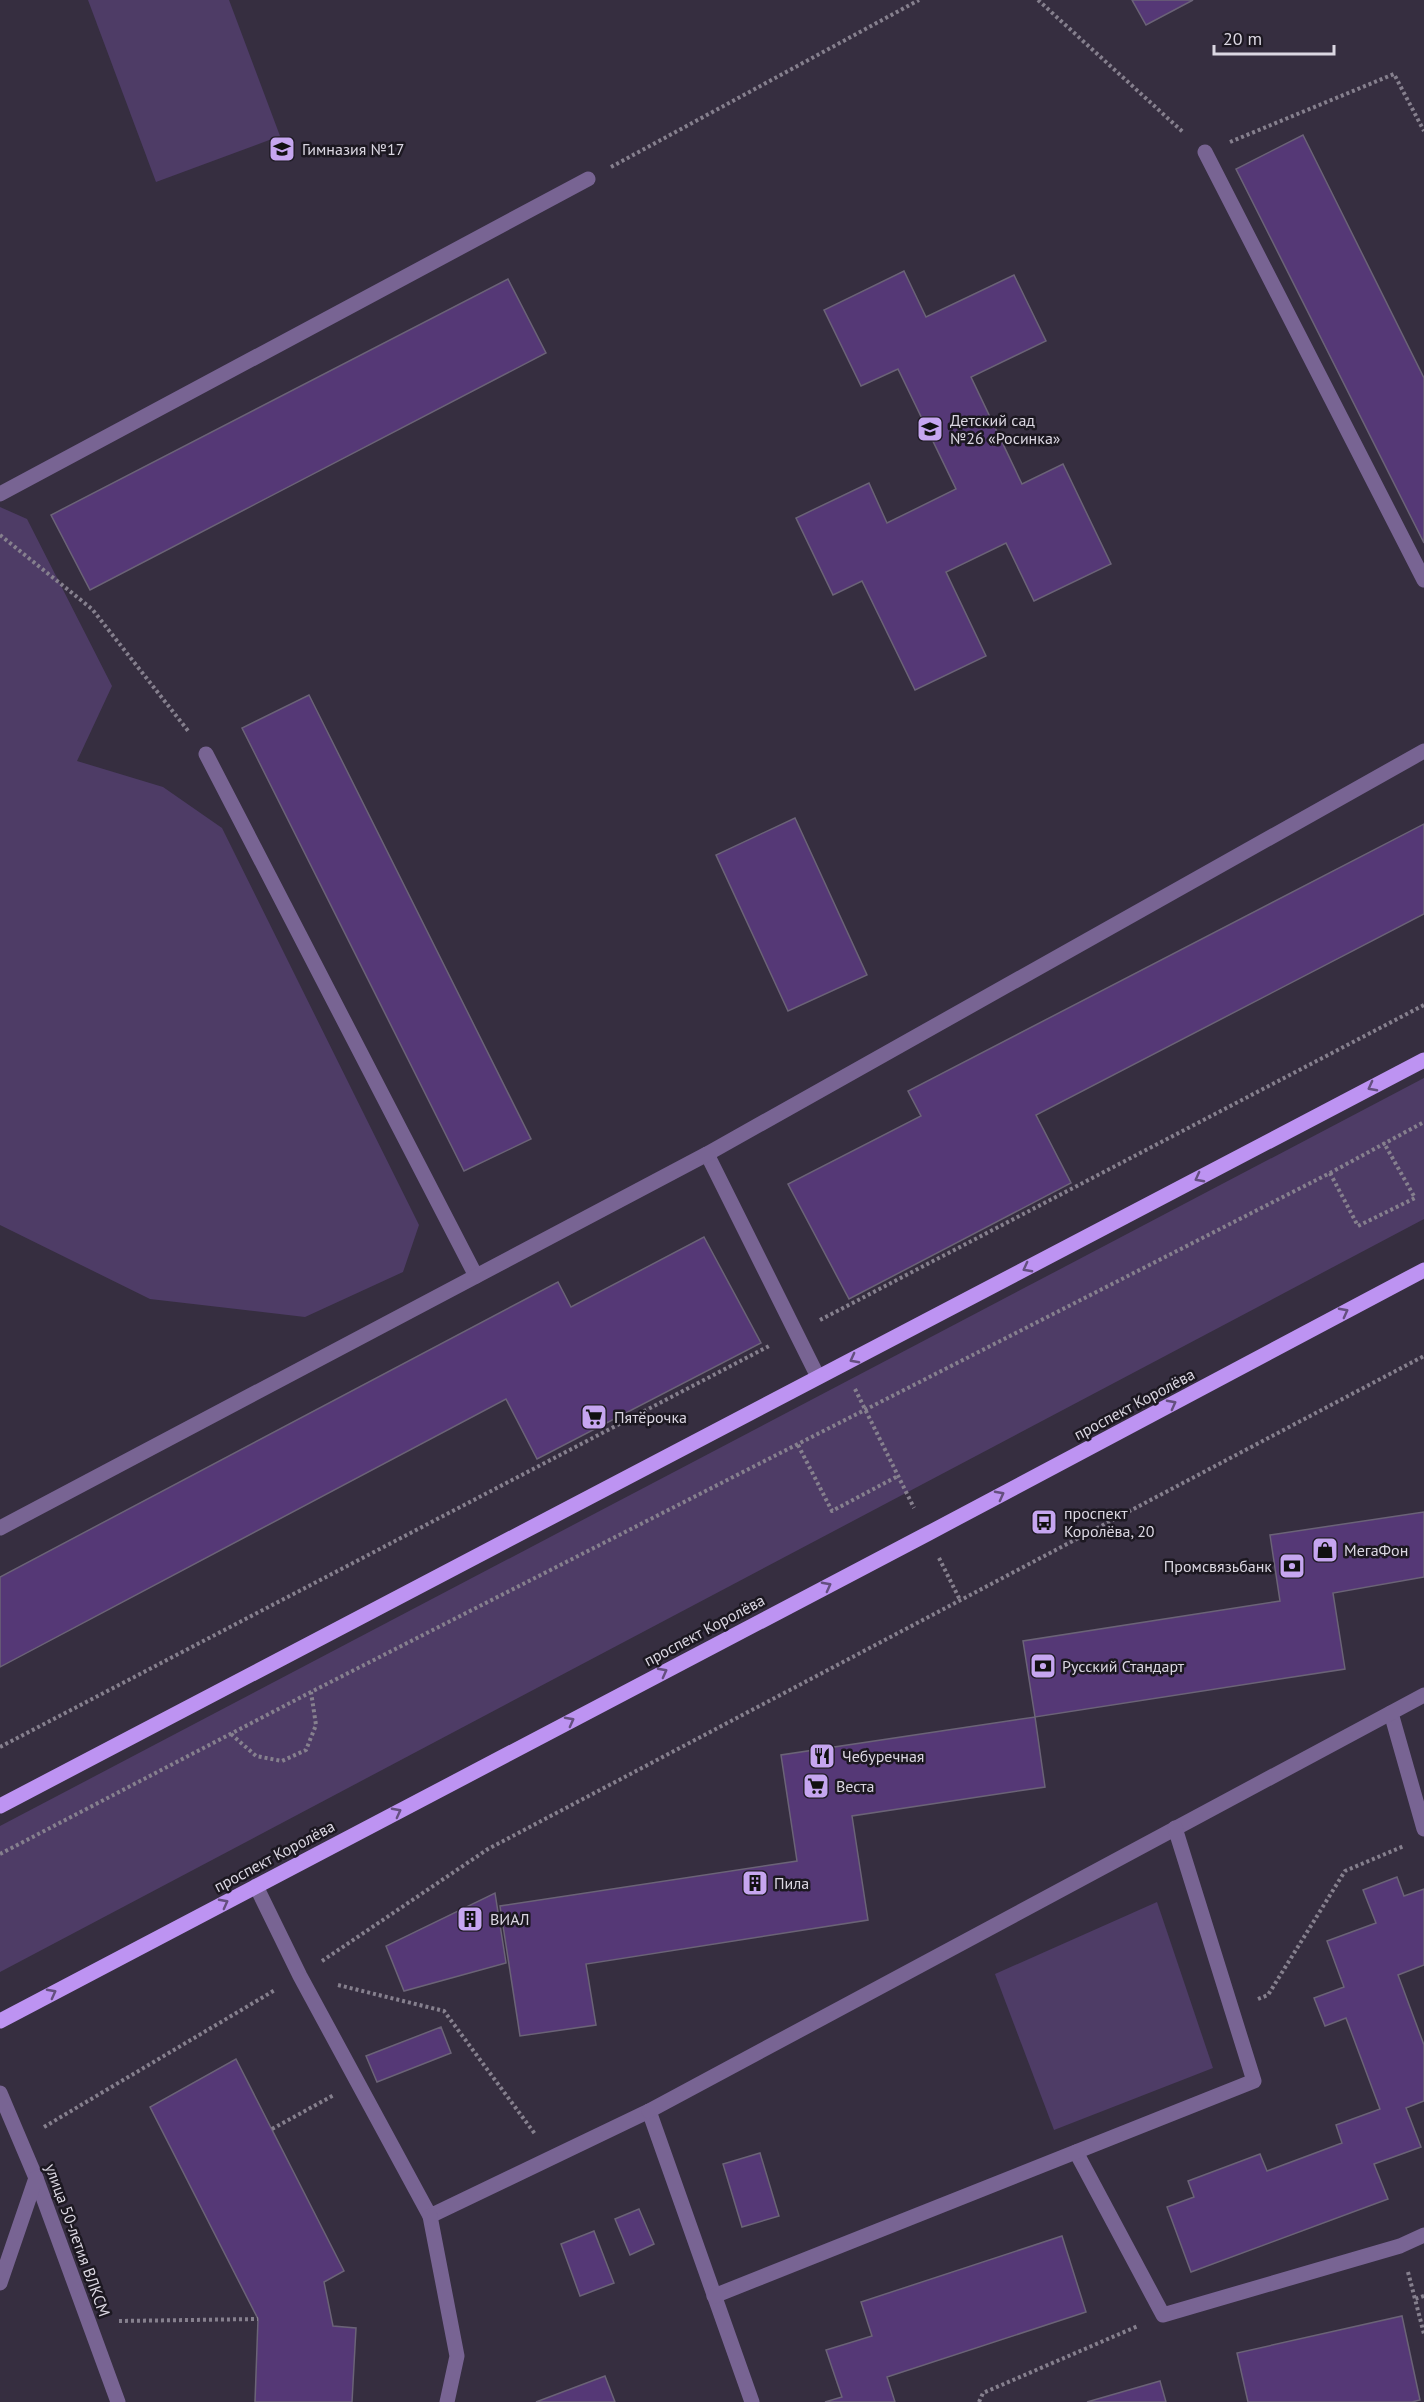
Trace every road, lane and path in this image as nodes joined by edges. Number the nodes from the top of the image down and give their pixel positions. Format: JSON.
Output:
{"nodes":[{"id":1,"x":919,"y":0,"type":"edge"},
{"id":2,"x":1038,"y":0,"type":"edge"},
{"id":3,"x":1424,"y":131,"type":"edge"},
{"id":4,"x":1205,"y":152,"type":"junction"},
{"id":5,"x":588,"y":179,"type":"joint"},
{"id":6,"x":0,"y":494,"type":"edge"},
{"id":7,"x":0,"y":535,"type":"edge"},
{"id":8,"x":1424,"y":580,"type":"edge"},
{"id":9,"x":1424,"y":751,"type":"edge"},
{"id":10,"x":206,"y":754,"type":"joint"},
{"id":11,"x":1424,"y":1005,"type":"edge"},
{"id":12,"x":1424,"y":1060,"type":"edge"},
{"id":13,"x":1424,"y":1122,"type":"edge"},
{"id":14,"x":1384,"y":1143,"type":"junction"},
{"id":15,"x":707,"y":1154,"type":"junction"},
{"id":16,"x":1330,"y":1173,"type":"junction"},
{"id":17,"x":1424,"y":1270,"type":"edge"},
{"id":18,"x":476,"y":1276,"type":"junction"},
{"id":19,"x":820,"y":1320,"type":"junction"},
{"id":20,"x":795,"y":1332,"type":"junction"},
{"id":21,"x":1424,"y":1356,"type":"edge"},
{"id":22,"x":843,"y":1365,"type":"junction"},
{"id":23,"x":818,"y":1377,"type":"junction"},
{"id":24,"x":866,"y":1411,"type":"junction"},
{"id":25,"x":798,"y":1445,"type":"junction"},
{"id":26,"x":898,"y":1476,"type":"junction"},
{"id":27,"x":0,"y":1528,"type":"edge"},
{"id":28,"x":927,"y":1534,"type":"junction"},
{"id":29,"x":960,"y":1600,"type":"junction"},
{"id":30,"x":311,"y":1692,"type":"junction"},
{"id":31,"x":1424,"y":1695,"type":"edge"},
{"id":32,"x":1391,"y":1713,"type":"junction"},
{"id":33,"x":231,"y":1734,"type":"junction"},
{"id":34,"x":0,"y":1747,"type":"edge"},
{"id":35,"x":0,"y":1806,"type":"edge"},
{"id":36,"x":1175,"y":1828,"type":"junction"},
{"id":37,"x":1424,"y":1829,"type":"edge"},
{"id":38,"x":1414,"y":1842,"type":"dead end"},
{"id":39,"x":0,"y":1854,"type":"edge"},
{"id":40,"x":256,"y":1886,"type":"junction"},
{"id":41,"x":300,"y":1976,"type":"junction"},
{"id":42,"x":1231,"y":2009,"type":"junction"},
{"id":43,"x":0,"y":2021,"type":"edge"},
{"id":44,"x":358,"y":2083,"type":"junction"},
{"id":45,"x":0,"y":2093,"type":"edge"},
{"id":46,"x":649,"y":2111,"type":"junction"},
{"id":47,"x":272,"y":2129,"type":"dead end"},
{"id":48,"x":21,"y":2140,"type":"junction"},
{"id":49,"x":1076,"y":2152,"type":"junction"},
{"id":50,"x":552,"y":2157,"type":"junction"},
{"id":51,"x":36,"y":2178,"type":"junction"},
{"id":52,"x":430,"y":2216,"type":"junction"},
{"id":53,"x":1424,"y":2235,"type":"edge"},
{"id":54,"x":0,"y":2283,"type":"edge"},
{"id":55,"x":714,"y":2296,"type":"junction"},
{"id":56,"x":1424,"y":2296,"type":"edge"},
{"id":57,"x":1163,"y":2315,"type":"junction"},
{"id":58,"x":258,"y":2319,"type":"dead end"},
{"id":59,"x":88,"y":2322,"type":"junction"},
{"id":60,"x":1424,"y":2334,"type":"edge"},
{"id":61,"x":118,"y":2402,"type":"edge"},
{"id":62,"x":447,"y":2402,"type":"edge"},
{"id":63,"x":752,"y":2402,"type":"edge"},
{"id":64,"x":979,"y":2402,"type":"edge"}],
"edges":[{"from":1,"to":5,"type":"path"},
{"from":2,"to":4,"type":"path"},
{"from":3,"to":4,"type":"path"},
{"from":4,"to":8,"type":"street"},
{"from":5,"to":6,"type":"street"},
{"from":7,"to":10,"type":"path"},
{"from":9,"to":15,"type":"street"},
{"from":10,"to":18,"type":"street"},
{"from":11,"to":19,"type":"path"},
{"from":12,"to":22,"type":"main road","one_way":true},
{"from":13,"to":14,"type":"path"},
{"from":14,"to":16,"type":"path"},
{"from":14,"to":16,"type":"path"},
{"from":15,"to":18,"type":"street"},
{"from":15,"to":20,"type":"street"},
{"from":16,"to":24,"type":"path"},
{"from":28,"to":17,"type":"main road","name":"проспект Королёва","one_way":true},
{"from":18,"to":27,"type":"street"},
{"from":19,"to":20,"type":"path"},
{"from":19,"to":22,"type":"path"},
{"from":20,"to":23,"type":"street"},
{"from":20,"to":34,"type":"path"},
{"from":21,"to":29,"type":"path"},
{"from":22,"to":23,"type":"main road"},
{"from":22,"to":24,"type":"path"},
{"from":23,"to":35,"type":"main road"},
{"from":24,"to":25,"type":"path"},
{"from":24,"to":26,"type":"path"},
{"from":25,"to":26,"type":"path"},
{"from":25,"to":30,"type":"path"},
{"from":26,"to":28,"type":"path"},
{"from":28,"to":29,"type":"path"},
{"from":40,"to":28,"type":"main road","name":"проспект Королёва","one_way":true},
{"from":29,"to":41,"type":"path"},
{"from":30,"to":33,"type":"path"},
{"from":30,"to":33,"type":"path"},
{"from":31,"to":32,"type":"street"},
{"from":32,"to":36,"type":"street"},
{"from":32,"to":37,"type":"street"},
{"from":33,"to":39,"type":"path"},
{"from":36,"to":42,"type":"street"},
{"from":36,"to":46,"type":"street"},
{"from":38,"to":42,"type":"path"},
{"from":40,"to":41,"type":"street"},
{"from":43,"to":40,"type":"main road","name":"проспект Королёва","one_way":true},
{"from":41,"to":44,"type":"street"},
{"from":41,"to":48,"type":"path"},
{"from":41,"to":50,"type":"path"},
{"from":42,"to":49,"type":"street"},
{"from":44,"to":47,"type":"path"},
{"from":44,"to":52,"type":"street"},
{"from":45,"to":48,"type":"street","name":"улица 50-летия ВЛКСМ"},
{"from":46,"to":50,"type":"street"},
{"from":46,"to":55,"type":"street"},
{"from":48,"to":51,"type":"street","name":"улица 50-летия ВЛКСМ"},
{"from":49,"to":55,"type":"street"},
{"from":49,"to":57,"type":"street"},
{"from":50,"to":52,"type":"street"},
{"from":51,"to":54,"type":"street"},
{"from":51,"to":59,"type":"street","name":"улица 50-летия ВЛКСМ"},
{"from":52,"to":62,"type":"street"},
{"from":53,"to":57,"type":"street"},
{"from":55,"to":63,"type":"street"},
{"from":56,"to":60,"type":"path"},
{"from":57,"to":64,"type":"path"},
{"from":58,"to":59,"type":"path"},
{"from":59,"to":61,"type":"street","name":"улица 50-летия ВЛКСМ"}]}
